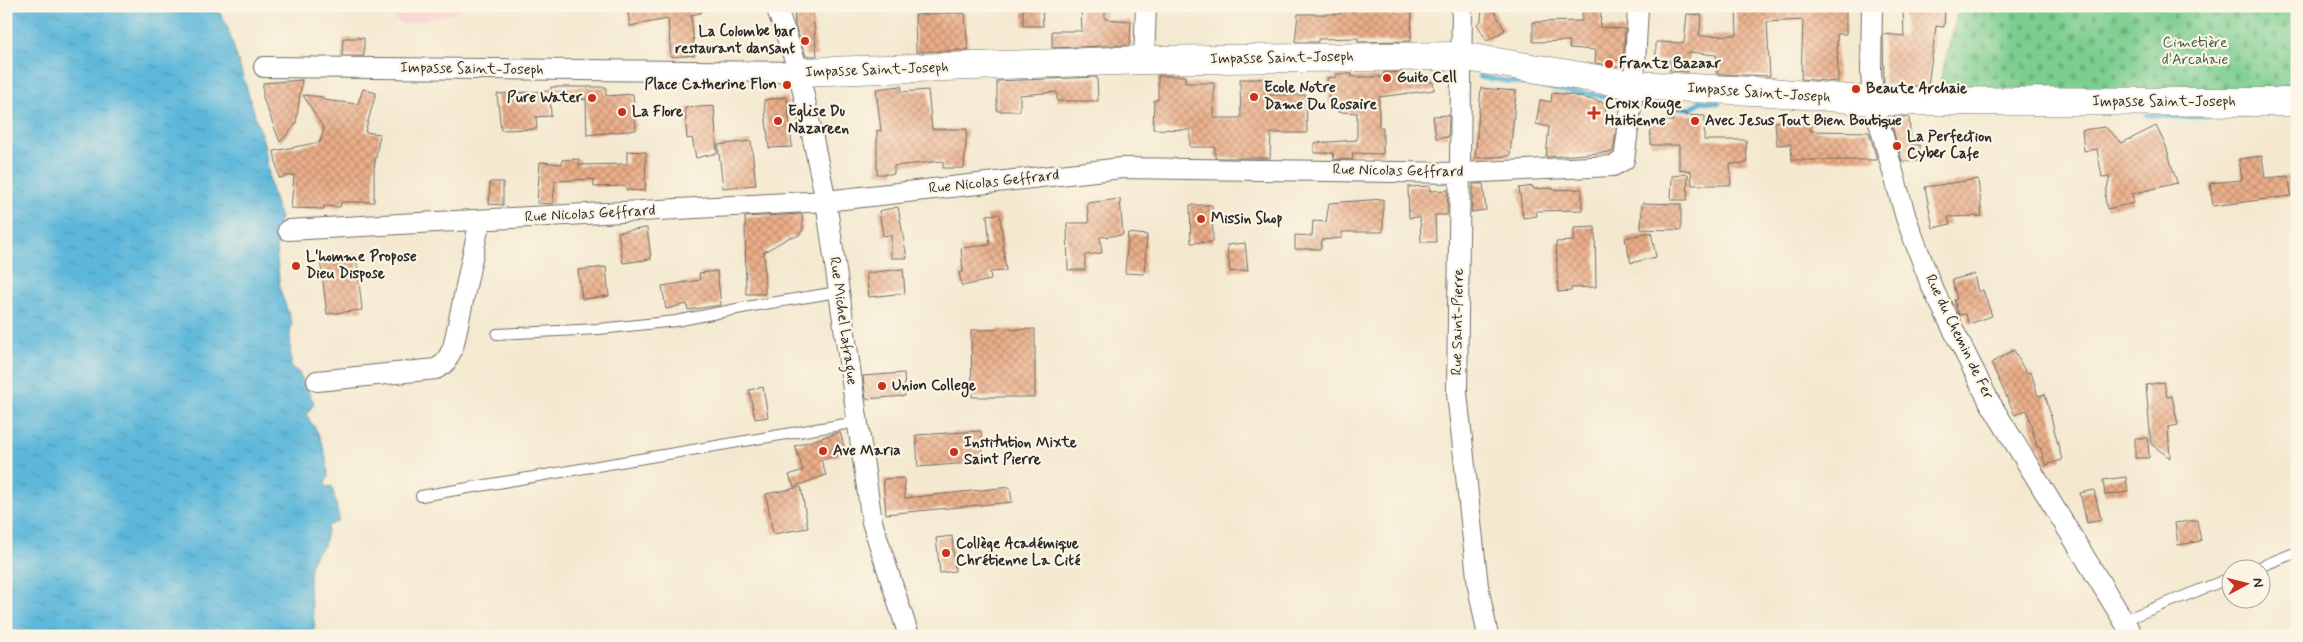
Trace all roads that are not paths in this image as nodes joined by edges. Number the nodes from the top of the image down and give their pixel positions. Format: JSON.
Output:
{"nodes":[{"id":1,"x":776,"y":6,"type":"edge"},
{"id":2,"x":1146,"y":6,"type":"edge"},
{"id":3,"x":1462,"y":6,"type":"edge"},
{"id":4,"x":1638,"y":6,"type":"edge"},
{"id":5,"x":1872,"y":6,"type":"edge"},
{"id":6,"x":1460,"y":56,"type":"junction"},
{"id":7,"x":1144,"y":60,"type":"junction"},
{"id":8,"x":264,"y":67,"type":"dead end"},
{"id":9,"x":799,"y":72,"type":"junction"},
{"id":10,"x":1634,"y":85,"type":"junction"},
{"id":11,"x":1873,"y":101,"type":"junction"},
{"id":12,"x":2297,"y":102,"type":"edge"},
{"id":13,"x":1459,"y":173,"type":"junction"},
{"id":14,"x":826,"y":201,"type":"junction"},
{"id":15,"x":480,"y":220,"type":"junction"},
{"id":16,"x":288,"y":230,"type":"dead end"},
{"id":17,"x":838,"y":292,"type":"junction"},
{"id":18,"x":497,"y":334,"type":"dead end"},
{"id":19,"x":316,"y":381,"type":"dead end"},
{"id":20,"x":857,"y":422,"type":"junction"},
{"id":21,"x":422,"y":496,"type":"dead end"},
{"id":22,"x":2297,"y":552,"type":"edge"},
{"id":23,"x":2270,"y":563,"type":"edge"},
{"id":24,"x":2220,"y":583,"type":"edge"},
{"id":25,"x":2129,"y":628,"type":"edge"},
{"id":26,"x":909,"y":636,"type":"edge"},
{"id":27,"x":1488,"y":636,"type":"edge"}],
"edges":[{"from":1,"to":9,"type":"street","name":"Rue Michel Lafrague"},
{"from":2,"to":7,"type":"street"},
{"from":3,"to":6,"type":"street","name":"Rue Saint-Pierre"},
{"from":4,"to":10,"type":"street"},
{"from":5,"to":11,"type":"street","name":"Rue du Chemin de Fer"},
{"from":6,"to":7,"type":"street","name":"Impasse Saint-Joseph"},
{"from":6,"to":10,"type":"street","name":"Impasse Saint-Joseph"},
{"from":6,"to":13,"type":"street","name":"Rue Saint-Pierre"},
{"from":7,"to":9,"type":"street","name":"Impasse Saint-Joseph"},
{"from":8,"to":9,"type":"street","name":"Impasse Saint-Joseph"},
{"from":9,"to":14,"type":"street","name":"Rue Michel Lafrague"},
{"from":10,"to":11,"type":"street","name":"Impasse Saint-Joseph"},
{"from":10,"to":13,"type":"street","name":"Rue Nicolas Geffrard"},
{"from":11,"to":12,"type":"street","name":"Impasse Saint-Joseph"},
{"from":11,"to":25,"type":"street","name":"Rue du Chemin de Fer"},
{"from":13,"to":14,"type":"street","name":"Rue Nicolas Geffrard"},
{"from":13,"to":27,"type":"street","name":"Rue Saint-Pierre"},
{"from":14,"to":15,"type":"street","name":"Rue Nicolas Geffrard"},
{"from":14,"to":17,"type":"street","name":"Rue Michel Lafrague"},
{"from":15,"to":16,"type":"street","name":"Rue Nicolas Geffrard"},
{"from":15,"to":19,"type":"street"},
{"from":17,"to":18,"type":"lane"},
{"from":17,"to":20,"type":"street","name":"Rue Michel Lafrague"},
{"from":20,"to":21,"type":"lane"},
{"from":20,"to":26,"type":"street","name":"Rue Michel Lafrague"},
{"from":22,"to":23,"type":"lane"},
{"from":24,"to":25,"type":"lane"}]}
